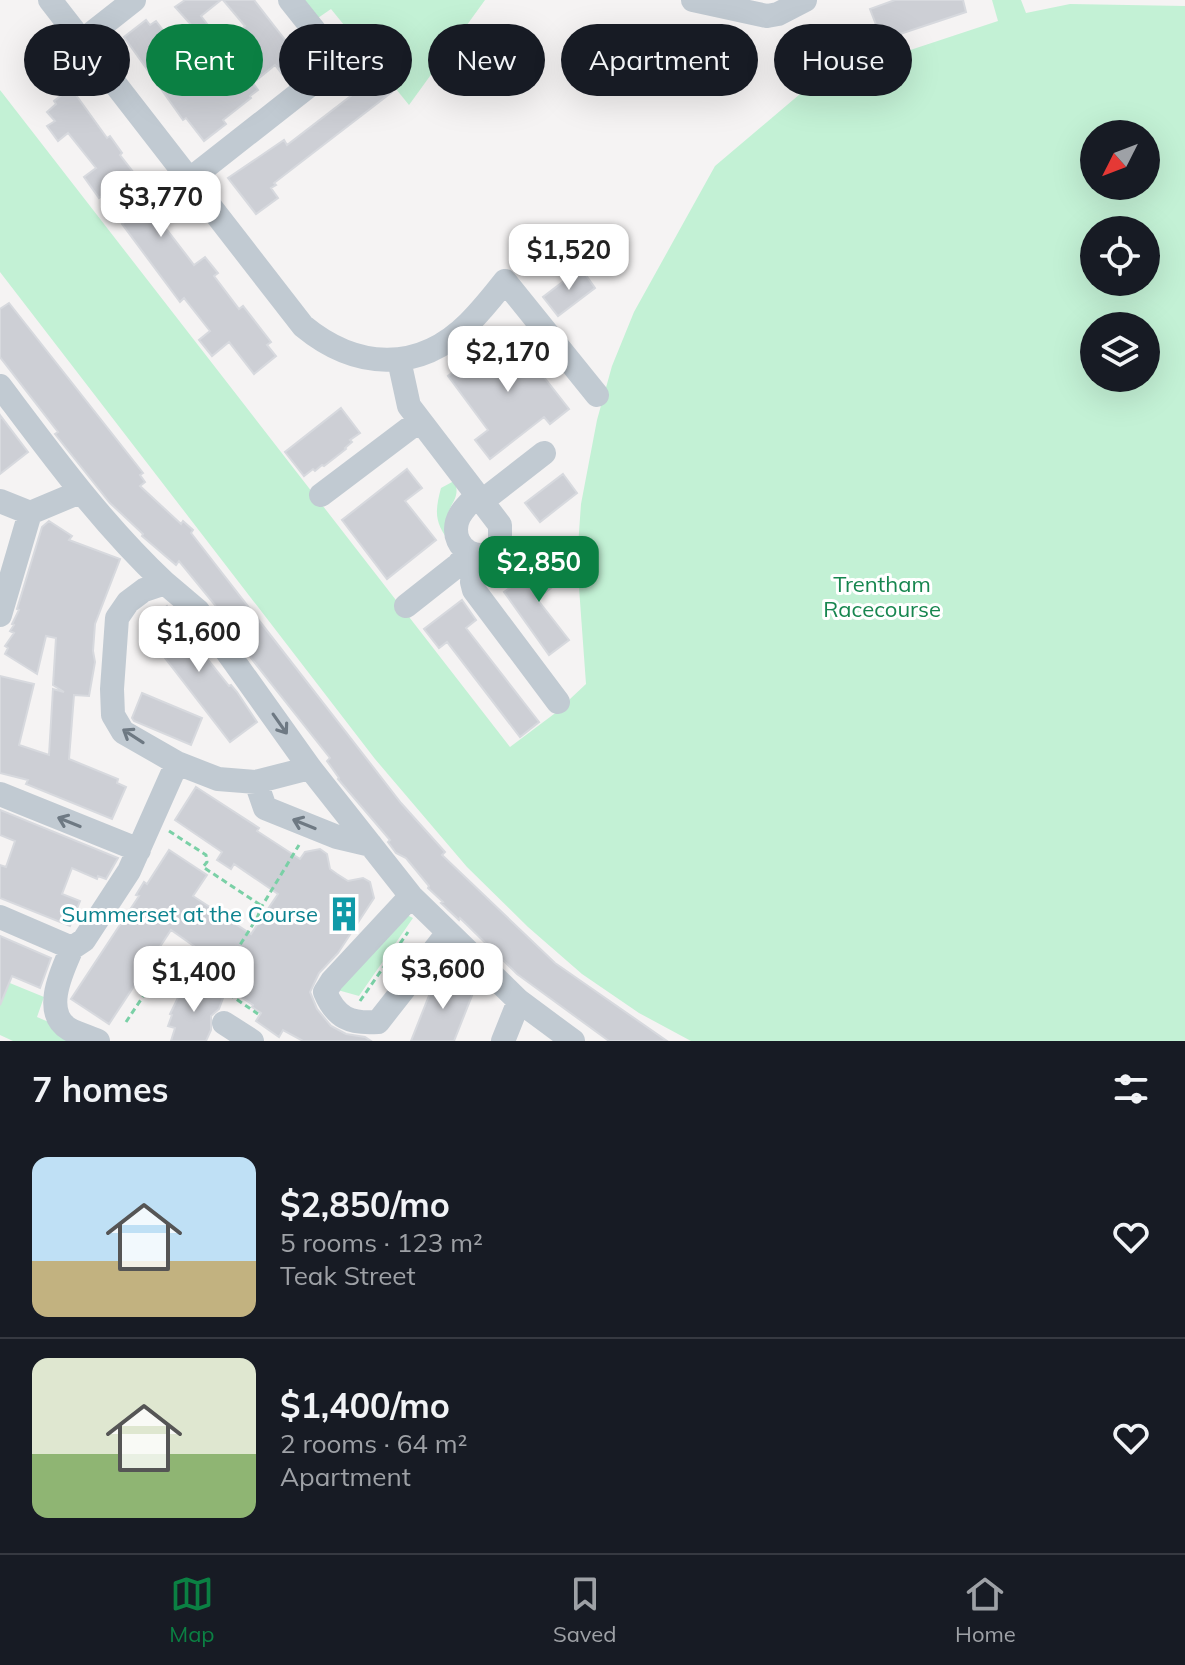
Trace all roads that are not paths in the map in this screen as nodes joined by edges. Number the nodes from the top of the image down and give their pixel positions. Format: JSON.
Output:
{"nodes":[{"id":1,"x":50,"y":0,"type":"edge"},
{"id":2,"x":134,"y":0,"type":"edge"},
{"id":3,"x":290,"y":0,"type":"edge"},
{"id":4,"x":693,"y":0,"type":"edge"},
{"id":5,"x":805,"y":0,"type":"edge"},
{"id":6,"x":69,"y":24,"type":"edge"},
{"id":7,"x":104,"y":24,"type":"edge"},
{"id":8,"x":309,"y":24,"type":"edge"},
{"id":9,"x":124,"y":96,"type":"edge"},
{"id":10,"x":296,"y":96,"type":"edge"},
{"id":11,"x":189,"y":180,"type":"junction"},
{"id":12,"x":399,"y":360,"type":"junction"},
{"id":13,"x":0,"y":386,"type":"edge"},
{"id":14,"x":597,"y":395,"type":"dead end"},
{"id":15,"x":419,"y":421,"type":"junction"},
{"id":16,"x":544,"y":453,"type":"dead end"},
{"id":17,"x":80,"y":492,"type":"junction"},
{"id":18,"x":321,"y":495,"type":"dead end"},
{"id":19,"x":478,"y":499,"type":"junction"},
{"id":20,"x":0,"y":501,"type":"edge"},
{"id":21,"x":30,"y":513,"type":"junction"},
{"id":22,"x":472,"y":554,"type":"junction"},
{"id":23,"x":165,"y":583,"type":"junction"},
{"id":24,"x":406,"y":606,"type":"dead end"},
{"id":25,"x":0,"y":615,"type":"edge"},
{"id":26,"x":555,"y":686,"type":"dead end"},
{"id":27,"x":177,"y":763,"type":"junction"},
{"id":28,"x":310,"y":768,"type":"junction"},
{"id":29,"x":256,"y":782,"type":"junction"},
{"id":30,"x":0,"y":794,"type":"edge"},
{"id":31,"x":371,"y":845,"type":"junction"},
{"id":32,"x":139,"y":850,"type":"junction"},
{"id":33,"x":411,"y":896,"type":"junction"},
{"id":34,"x":0,"y":917,"type":"edge"},
{"id":35,"x":447,"y":934,"type":"junction"},
{"id":36,"x":72,"y":948,"type":"junction"},
{"id":37,"x":519,"y":1001,"type":"junction"},
{"id":38,"x":224,"y":1023,"type":"dead end"},
{"id":39,"x":98,"y":1041,"type":"edge"},
{"id":40,"x":252,"y":1041,"type":"edge"},
{"id":41,"x":503,"y":1041,"type":"edge"},
{"id":42,"x":573,"y":1041,"type":"edge"}],
"edges":[{"from":1,"to":6,"type":"street"},
{"from":2,"to":7,"type":"street"},
{"from":3,"to":8,"type":"street"},
{"from":4,"to":5,"type":"street"},
{"from":9,"to":11,"type":"street"},
{"from":10,"to":11,"type":"street"},
{"from":11,"to":12,"type":"street"},
{"from":12,"to":14,"type":"street"},
{"from":12,"to":15,"type":"street"},
{"from":13,"to":17,"type":"street"},
{"from":15,"to":18,"type":"street"},
{"from":15,"to":19,"type":"street"},
{"from":16,"to":19,"type":"street"},
{"from":17,"to":21,"type":"street"},
{"from":17,"to":23,"type":"street"},
{"from":19,"to":22,"type":"street"},
{"from":19,"to":22,"type":"street"},
{"from":20,"to":21,"type":"street"},
{"from":21,"to":25,"type":"street"},
{"from":22,"to":24,"type":"street"},
{"from":22,"to":26,"type":"street"},
{"from":27,"to":23,"type":"street","one_way":true},
{"from":23,"to":28,"type":"street","one_way":true},
{"from":27,"to":29,"type":"street"},
{"from":27,"to":32,"type":"street"},
{"from":28,"to":29,"type":"street"},
{"from":28,"to":31,"type":"street"},
{"from":31,"to":29,"type":"street","one_way":true},
{"from":32,"to":30,"type":"street","one_way":true},
{"from":31,"to":33,"type":"street"},
{"from":32,"to":36,"type":"street"},
{"from":33,"to":35,"type":"street"},
{"from":33,"to":35,"type":"street"},
{"from":34,"to":36,"type":"street"},
{"from":35,"to":37,"type":"street"},
{"from":36,"to":39,"type":"street"},
{"from":37,"to":41,"type":"street"},
{"from":37,"to":42,"type":"street"},
{"from":38,"to":40,"type":"street"}]}
